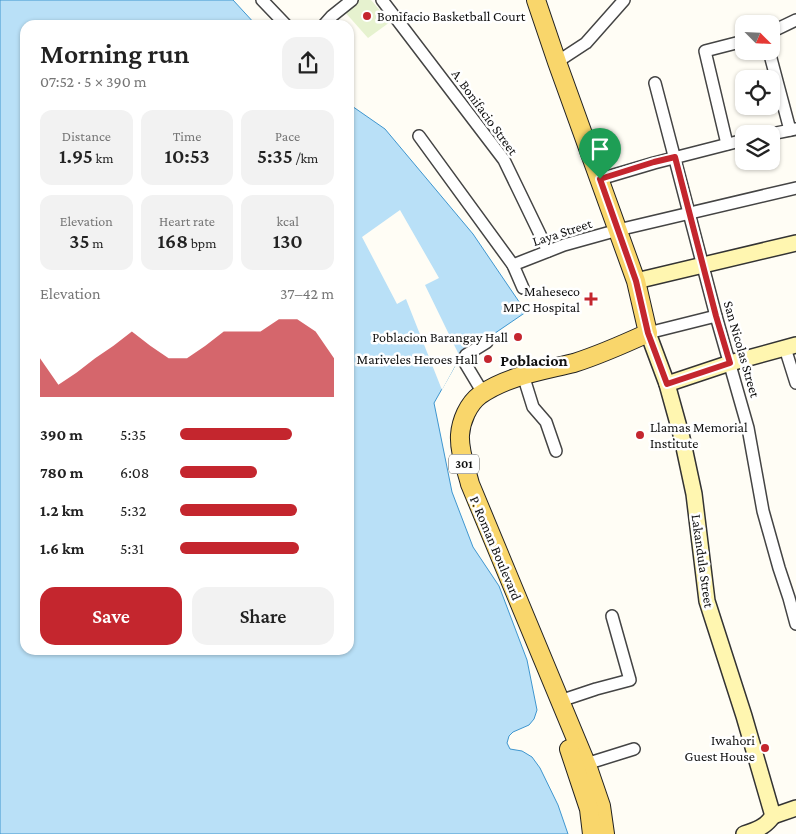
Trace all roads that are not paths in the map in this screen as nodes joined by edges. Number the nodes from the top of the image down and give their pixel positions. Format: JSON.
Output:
{"nodes":[{"id":1,"x":262,"y":0,"type":"edge"},
{"id":2,"x":352,"y":0,"type":"edge"},
{"id":3,"x":382,"y":0,"type":"edge"},
{"id":4,"x":536,"y":0,"type":"edge"},
{"id":5,"x":624,"y":0,"type":"edge"},
{"id":6,"x":281,"y":20,"type":"edge"},
{"id":7,"x":328,"y":20,"type":"edge"},
{"id":8,"x":796,"y":20,"type":"edge"},
{"id":9,"x":780,"y":28,"type":"edge"},
{"id":10,"x":735,"y":43,"type":"edge"},
{"id":11,"x":772,"y":60,"type":"edge"},
{"id":12,"x":557,"y":62,"type":"junction"},
{"id":13,"x":655,"y":83,"type":"dead end"},
{"id":14,"x":793,"y":129,"type":"edge"},
{"id":15,"x":780,"y":132,"type":"edge"},
{"id":16,"x":420,"y":136,"type":"dead end"},
{"id":17,"x":735,"y":142,"type":"edge"},
{"id":18,"x":727,"y":144,"type":"junction"},
{"id":19,"x":675,"y":157,"type":"junction"},
{"id":20,"x":600,"y":179,"type":"junction"},
{"id":21,"x":796,"y":188,"type":"edge"},
{"id":22,"x":690,"y":213,"type":"junction"},
{"id":23,"x":618,"y":230,"type":"junction"},
{"id":24,"x":796,"y":243,"type":"edge"},
{"id":25,"x":548,"y":251,"type":"junction"},
{"id":26,"x":513,"y":265,"type":"junction"},
{"id":27,"x":703,"y":265,"type":"junction"},
{"id":28,"x":636,"y":281,"type":"junction"},
{"id":29,"x":523,"y":288,"type":"dead end"},
{"id":30,"x":716,"y":316,"type":"junction"},
{"id":31,"x":648,"y":333,"type":"junction"},
{"id":32,"x":487,"y":342,"type":"dead end"},
{"id":33,"x":791,"y":346,"type":"edge"},
{"id":34,"x":730,"y":363,"type":"junction"},
{"id":35,"x":523,"y":375,"type":"junction"},
{"id":36,"x":796,"y":383,"type":"edge"},
{"id":37,"x":667,"y":384,"type":"junction"},
{"id":38,"x":483,"y":393,"type":"junction"},
{"id":39,"x":556,"y":452,"type":"dead end"},
{"id":40,"x":793,"y":598,"type":"edge"},
{"id":41,"x":612,"y":616,"type":"dead end"},
{"id":42,"x":796,"y":624,"type":"edge"},
{"id":43,"x":560,"y":700,"type":"junction"},
{"id":44,"x":634,"y":749,"type":"dead end"},
{"id":45,"x":586,"y":764,"type":"junction"},
{"id":46,"x":796,"y":808,"type":"edge"},
{"id":47,"x":773,"y":816,"type":"junction"},
{"id":48,"x":592,"y":834,"type":"edge"},
{"id":49,"x":605,"y":834,"type":"edge"},
{"id":50,"x":744,"y":834,"type":"edge"}],
"edges":[{"from":1,"to":6,"type":"street"},
{"from":2,"to":7,"type":"street"},
{"from":3,"to":25,"type":"street","name":"A. Bonifacio Street"},
{"from":4,"to":12,"type":"main road"},
{"from":5,"to":12,"type":"street"},
{"from":8,"to":9,"type":"street"},
{"from":10,"to":18,"type":"street"},
{"from":11,"to":14,"type":"street"},
{"from":12,"to":20,"type":"main road"},
{"from":13,"to":19,"type":"street","name":"San Nicolas Street"},
{"from":14,"to":15,"type":"street"},
{"from":16,"to":26,"type":"street"},
{"from":17,"to":18,"type":"street"},
{"from":18,"to":19,"type":"street"},
{"from":19,"to":20,"type":"street"},
{"from":19,"to":22,"type":"street","name":"San Nicolas Street"},
{"from":20,"to":23,"type":"main road"},
{"from":21,"to":22,"type":"street","name":"Laya Street"},
{"from":22,"to":23,"type":"street","name":"Laya Street"},
{"from":22,"to":27,"type":"street","name":"San Nicolas Street"},
{"from":23,"to":25,"type":"street","name":"Laya Street"},
{"from":23,"to":28,"type":"main road"},
{"from":24,"to":27,"type":"main road"},
{"from":25,"to":26,"type":"street","name":"Laya Street"},
{"from":26,"to":29,"type":"street"},
{"from":27,"to":28,"type":"main road"},
{"from":27,"to":30,"type":"street","name":"San Nicolas Street"},
{"from":28,"to":31,"type":"main road"},
{"from":30,"to":31,"type":"street"},
{"from":30,"to":34,"type":"street","name":"San Nicolas Street"},
{"from":31,"to":35,"type":"main road","name":"P. Roman Boulevard","number":"301"},
{"from":31,"to":37,"type":"main road","name":"Lakandula Street"},
{"from":32,"to":38,"type":"street"},
{"from":33,"to":34,"type":"main road"},
{"from":33,"to":36,"type":"street"},
{"from":34,"to":37,"type":"main road"},
{"from":34,"to":40,"type":"street","name":"San Nicolas Street"},
{"from":35,"to":38,"type":"main road","name":"P. Roman Boulevard","number":"301"},
{"from":35,"to":39,"type":"street"},
{"from":37,"to":47,"type":"main road","name":"Lakandula Street"},
{"from":38,"to":43,"type":"main road","name":"P. Roman Boulevard","number":"301"},
{"from":40,"to":42,"type":"street","name":"San Nicolas Street"},
{"from":41,"to":43,"type":"street"},
{"from":43,"to":45,"type":"main road","name":"P. Roman Boulevard","number":"301"},
{"from":43,"to":48,"type":"main road","name":"P. Roman Boulevard","number":"301"},
{"from":44,"to":45,"type":"street"},
{"from":45,"to":49,"type":"main road","name":"P. Roman Boulevard","number":"301"},
{"from":46,"to":47,"type":"main road"},
{"from":47,"to":50,"type":"main road"}]}
